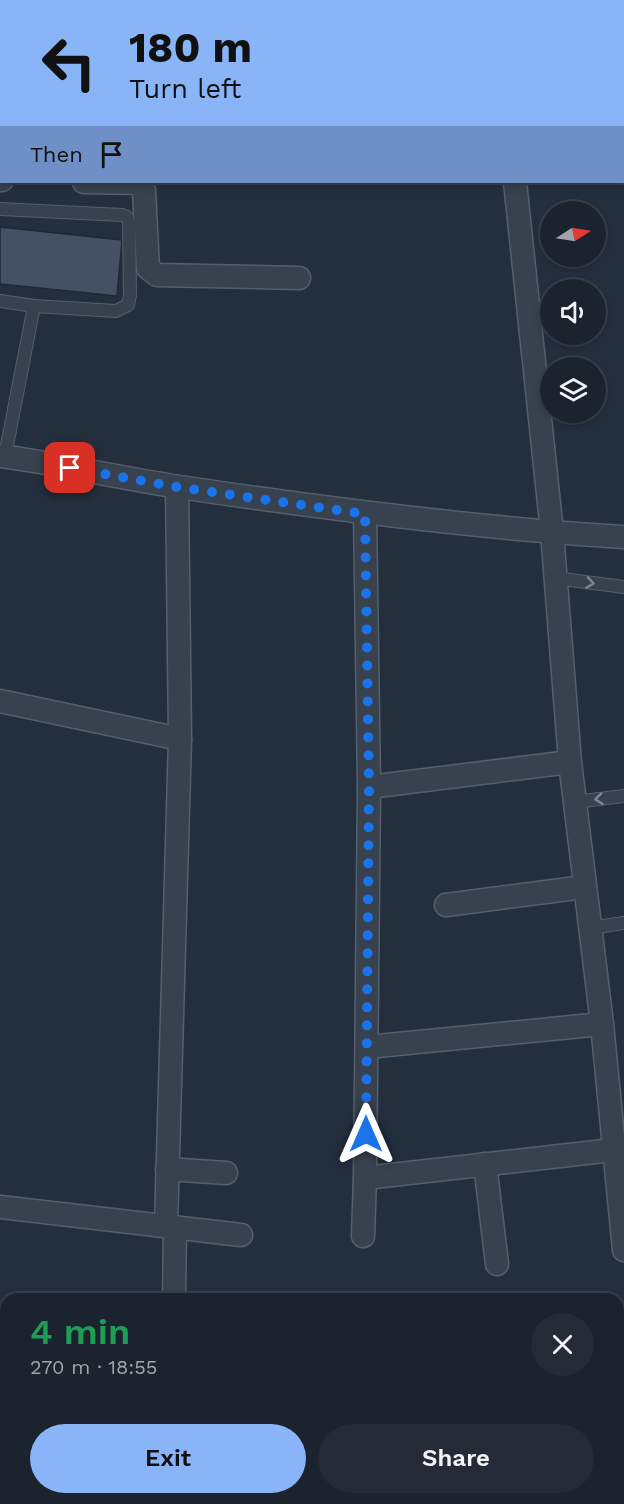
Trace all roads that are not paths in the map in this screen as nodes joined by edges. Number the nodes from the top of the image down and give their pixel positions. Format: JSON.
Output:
{"nodes":[{"id":1,"x":141,"y":183,"type":"edge"},
{"id":2,"x":515,"y":183,"type":"edge"},
{"id":3,"x":0,"y":209,"type":"edge"},
{"id":4,"x":298,"y":278,"type":"dead end"},
{"id":5,"x":0,"y":301,"type":"edge"},
{"id":6,"x":34,"y":306,"type":"junction"},
{"id":7,"x":3,"y":456,"type":"edge"},
{"id":8,"x":177,"y":487,"type":"junction"},
{"id":9,"x":365,"y":514,"type":"junction"},
{"id":10,"x":552,"y":532,"type":"junction"},
{"id":11,"x":624,"y":537,"type":"edge"},
{"id":12,"x":555,"y":578,"type":"junction"},
{"id":13,"x":624,"y":587,"type":"edge"},
{"id":14,"x":0,"y":701,"type":"edge"},
{"id":15,"x":180,"y":739,"type":"junction"},
{"id":16,"x":570,"y":762,"type":"junction"},
{"id":17,"x":369,"y":788,"type":"junction"},
{"id":18,"x":624,"y":796,"type":"edge"},
{"id":19,"x":575,"y":802,"type":"junction"},
{"id":20,"x":584,"y":887,"type":"junction"},
{"id":21,"x":446,"y":905,"type":"dead end"},
{"id":22,"x":624,"y":923,"type":"edge"},
{"id":23,"x":590,"y":928,"type":"junction"},
{"id":24,"x":602,"y":1024,"type":"junction"},
{"id":25,"x":367,"y":1047,"type":"junction"},
{"id":26,"x":613,"y":1150,"type":"junction"},
{"id":27,"x":485,"y":1164,"type":"junction"},
{"id":28,"x":168,"y":1169,"type":"junction"},
{"id":29,"x":226,"y":1173,"type":"dead end"},
{"id":30,"x":365,"y":1178,"type":"junction"},
{"id":31,"x":0,"y":1207,"type":"edge"},
{"id":32,"x":170,"y":1226,"type":"junction"},
{"id":33,"x":241,"y":1235,"type":"dead end"},
{"id":34,"x":363,"y":1236,"type":"dead end"},
{"id":35,"x":623,"y":1240,"type":"edge"},
{"id":36,"x":497,"y":1264,"type":"dead end"},
{"id":37,"x":174,"y":1293,"type":"edge"}],
"edges":[{"from":1,"to":4,"type":"street"},
{"from":2,"to":10,"type":"street"},
{"from":3,"to":6,"type":"lane"},
{"from":5,"to":6,"type":"lane"},
{"from":6,"to":7,"type":"lane"},
{"from":7,"to":8,"type":"street"},
{"from":8,"to":9,"type":"street"},
{"from":8,"to":15,"type":"street"},
{"from":9,"to":10,"type":"street"},
{"from":9,"to":17,"type":"street"},
{"from":10,"to":11,"type":"street"},
{"from":10,"to":12,"type":"street"},
{"from":12,"to":13,"type":"lane","one_way":true},
{"from":12,"to":16,"type":"street"},
{"from":14,"to":15,"type":"street"},
{"from":15,"to":28,"type":"street"},
{"from":16,"to":17,"type":"street"},
{"from":16,"to":19,"type":"street"},
{"from":17,"to":25,"type":"street"},
{"from":18,"to":19,"type":"lane","one_way":true},
{"from":19,"to":20,"type":"street"},
{"from":20,"to":21,"type":"street"},
{"from":20,"to":23,"type":"street"},
{"from":22,"to":23,"type":"lane"},
{"from":23,"to":24,"type":"street"},
{"from":24,"to":25,"type":"street"},
{"from":24,"to":26,"type":"street"},
{"from":25,"to":30,"type":"street"},
{"from":26,"to":27,"type":"street"},
{"from":26,"to":35,"type":"street"},
{"from":27,"to":30,"type":"street"},
{"from":27,"to":36,"type":"street"},
{"from":28,"to":29,"type":"street"},
{"from":28,"to":32,"type":"street"},
{"from":30,"to":34,"type":"street"},
{"from":31,"to":32,"type":"street"},
{"from":32,"to":33,"type":"street"},
{"from":32,"to":37,"type":"street"}]}
